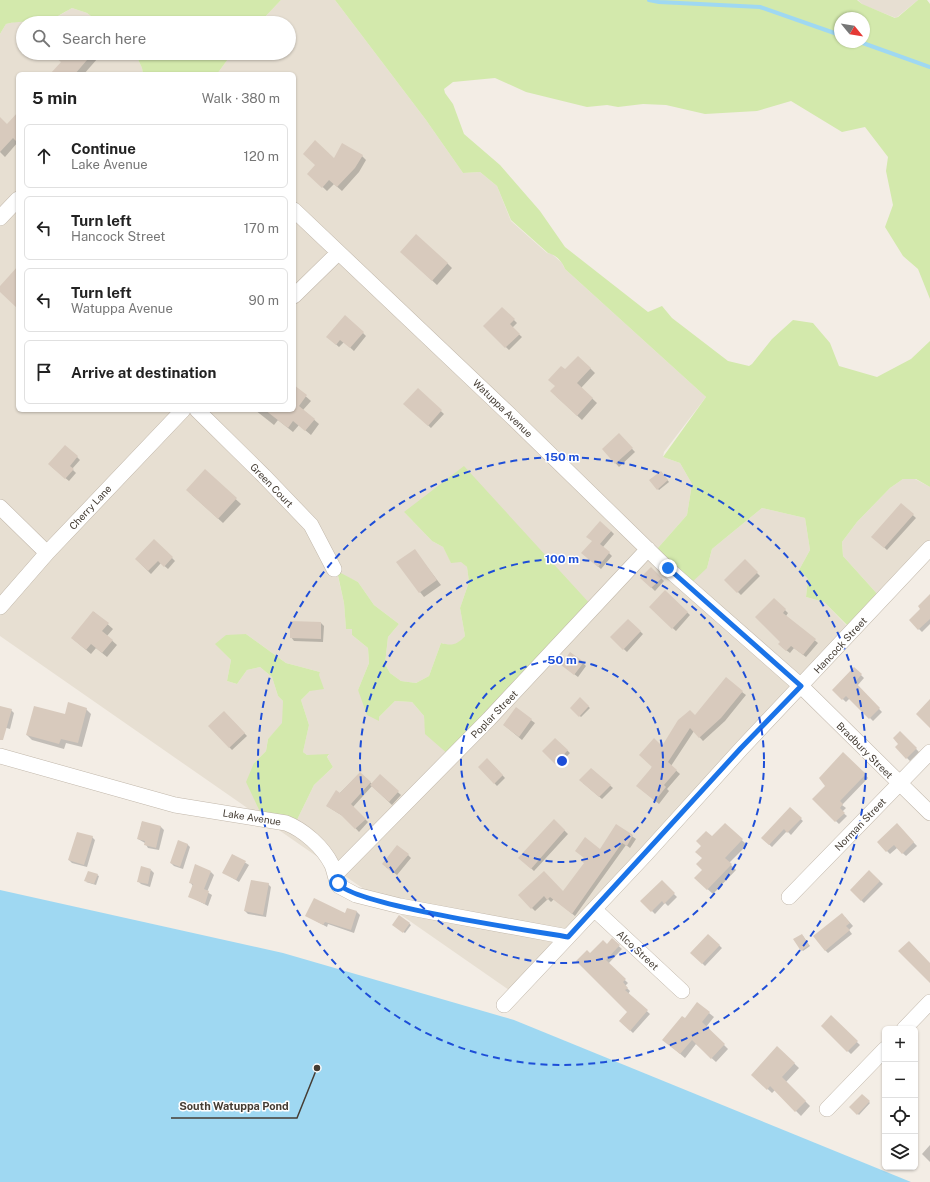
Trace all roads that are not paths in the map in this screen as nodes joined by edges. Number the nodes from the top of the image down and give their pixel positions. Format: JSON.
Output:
{"nodes":[{"id":1,"x":16,"y":201,"type":"edge"},
{"id":2,"x":296,"y":212,"type":"edge"},
{"id":3,"x":0,"y":218,"type":"edge"},
{"id":4,"x":338,"y":253,"type":"junction"},
{"id":5,"x":296,"y":294,"type":"edge"},
{"id":6,"x":181,"y":412,"type":"edge"},
{"id":7,"x":199,"y":412,"type":"edge"},
{"id":8,"x":0,"y":506,"type":"edge"},
{"id":9,"x":930,"y":548,"type":"edge"},
{"id":10,"x":648,"y":549,"type":"junction"},
{"id":11,"x":46,"y":553,"type":"junction"},
{"id":12,"x":334,"y":569,"type":"dead end"},
{"id":13,"x":0,"y":607,"type":"edge"},
{"id":14,"x":801,"y":686,"type":"junction"},
{"id":15,"x":930,"y":752,"type":"edge"},
{"id":16,"x":0,"y":756,"type":"edge"},
{"id":17,"x":899,"y":783,"type":"junction"},
{"id":18,"x":930,"y":813,"type":"edge"},
{"id":19,"x":335,"y":876,"type":"junction"},
{"id":20,"x":789,"y":897,"type":"dead end"},
{"id":21,"x":594,"y":909,"type":"junction"},
{"id":22,"x":568,"y":937,"type":"junction"},
{"id":23,"x":682,"y":991,"type":"dead end"},
{"id":24,"x":930,"y":1002,"type":"edge"},
{"id":25,"x":504,"y":1005,"type":"dead end"},
{"id":26,"x":907,"y":1026,"type":"edge"},
{"id":27,"x":882,"y":1052,"type":"edge"},
{"id":28,"x":827,"y":1109,"type":"dead end"}],
"edges":[{"from":1,"to":3,"type":"street"},
{"from":2,"to":4,"type":"street","name":"Watuppa Avenue"},
{"from":4,"to":5,"type":"street"},
{"from":4,"to":10,"type":"street","name":"Watuppa Avenue"},
{"from":6,"to":11,"type":"street","name":"Cherry Lane"},
{"from":7,"to":12,"type":"street","name":"Green Court"},
{"from":8,"to":11,"type":"street"},
{"from":9,"to":14,"type":"street","name":"Hancock Street"},
{"from":10,"to":14,"type":"street","name":"Watuppa Avenue"},
{"from":10,"to":19,"type":"street","name":"Poplar Street"},
{"from":11,"to":13,"type":"street","name":"Cherry Lane"},
{"from":14,"to":17,"type":"street","name":"Bradbury Street"},
{"from":14,"to":21,"type":"street","name":"Hancock Street"},
{"from":15,"to":17,"type":"street","name":"Norman Street"},
{"from":16,"to":19,"type":"street","name":"Lake Avenue"},
{"from":17,"to":18,"type":"street","name":"Bradbury Street"},
{"from":17,"to":20,"type":"street","name":"Norman Street"},
{"from":19,"to":22,"type":"street","name":"Lake Avenue"},
{"from":21,"to":22,"type":"street","name":"Hancock Street"},
{"from":21,"to":23,"type":"street","name":"Alco Street"},
{"from":22,"to":25,"type":"street","name":"Hancock Street"},
{"from":24,"to":26,"type":"street"},
{"from":27,"to":28,"type":"street"}]}
